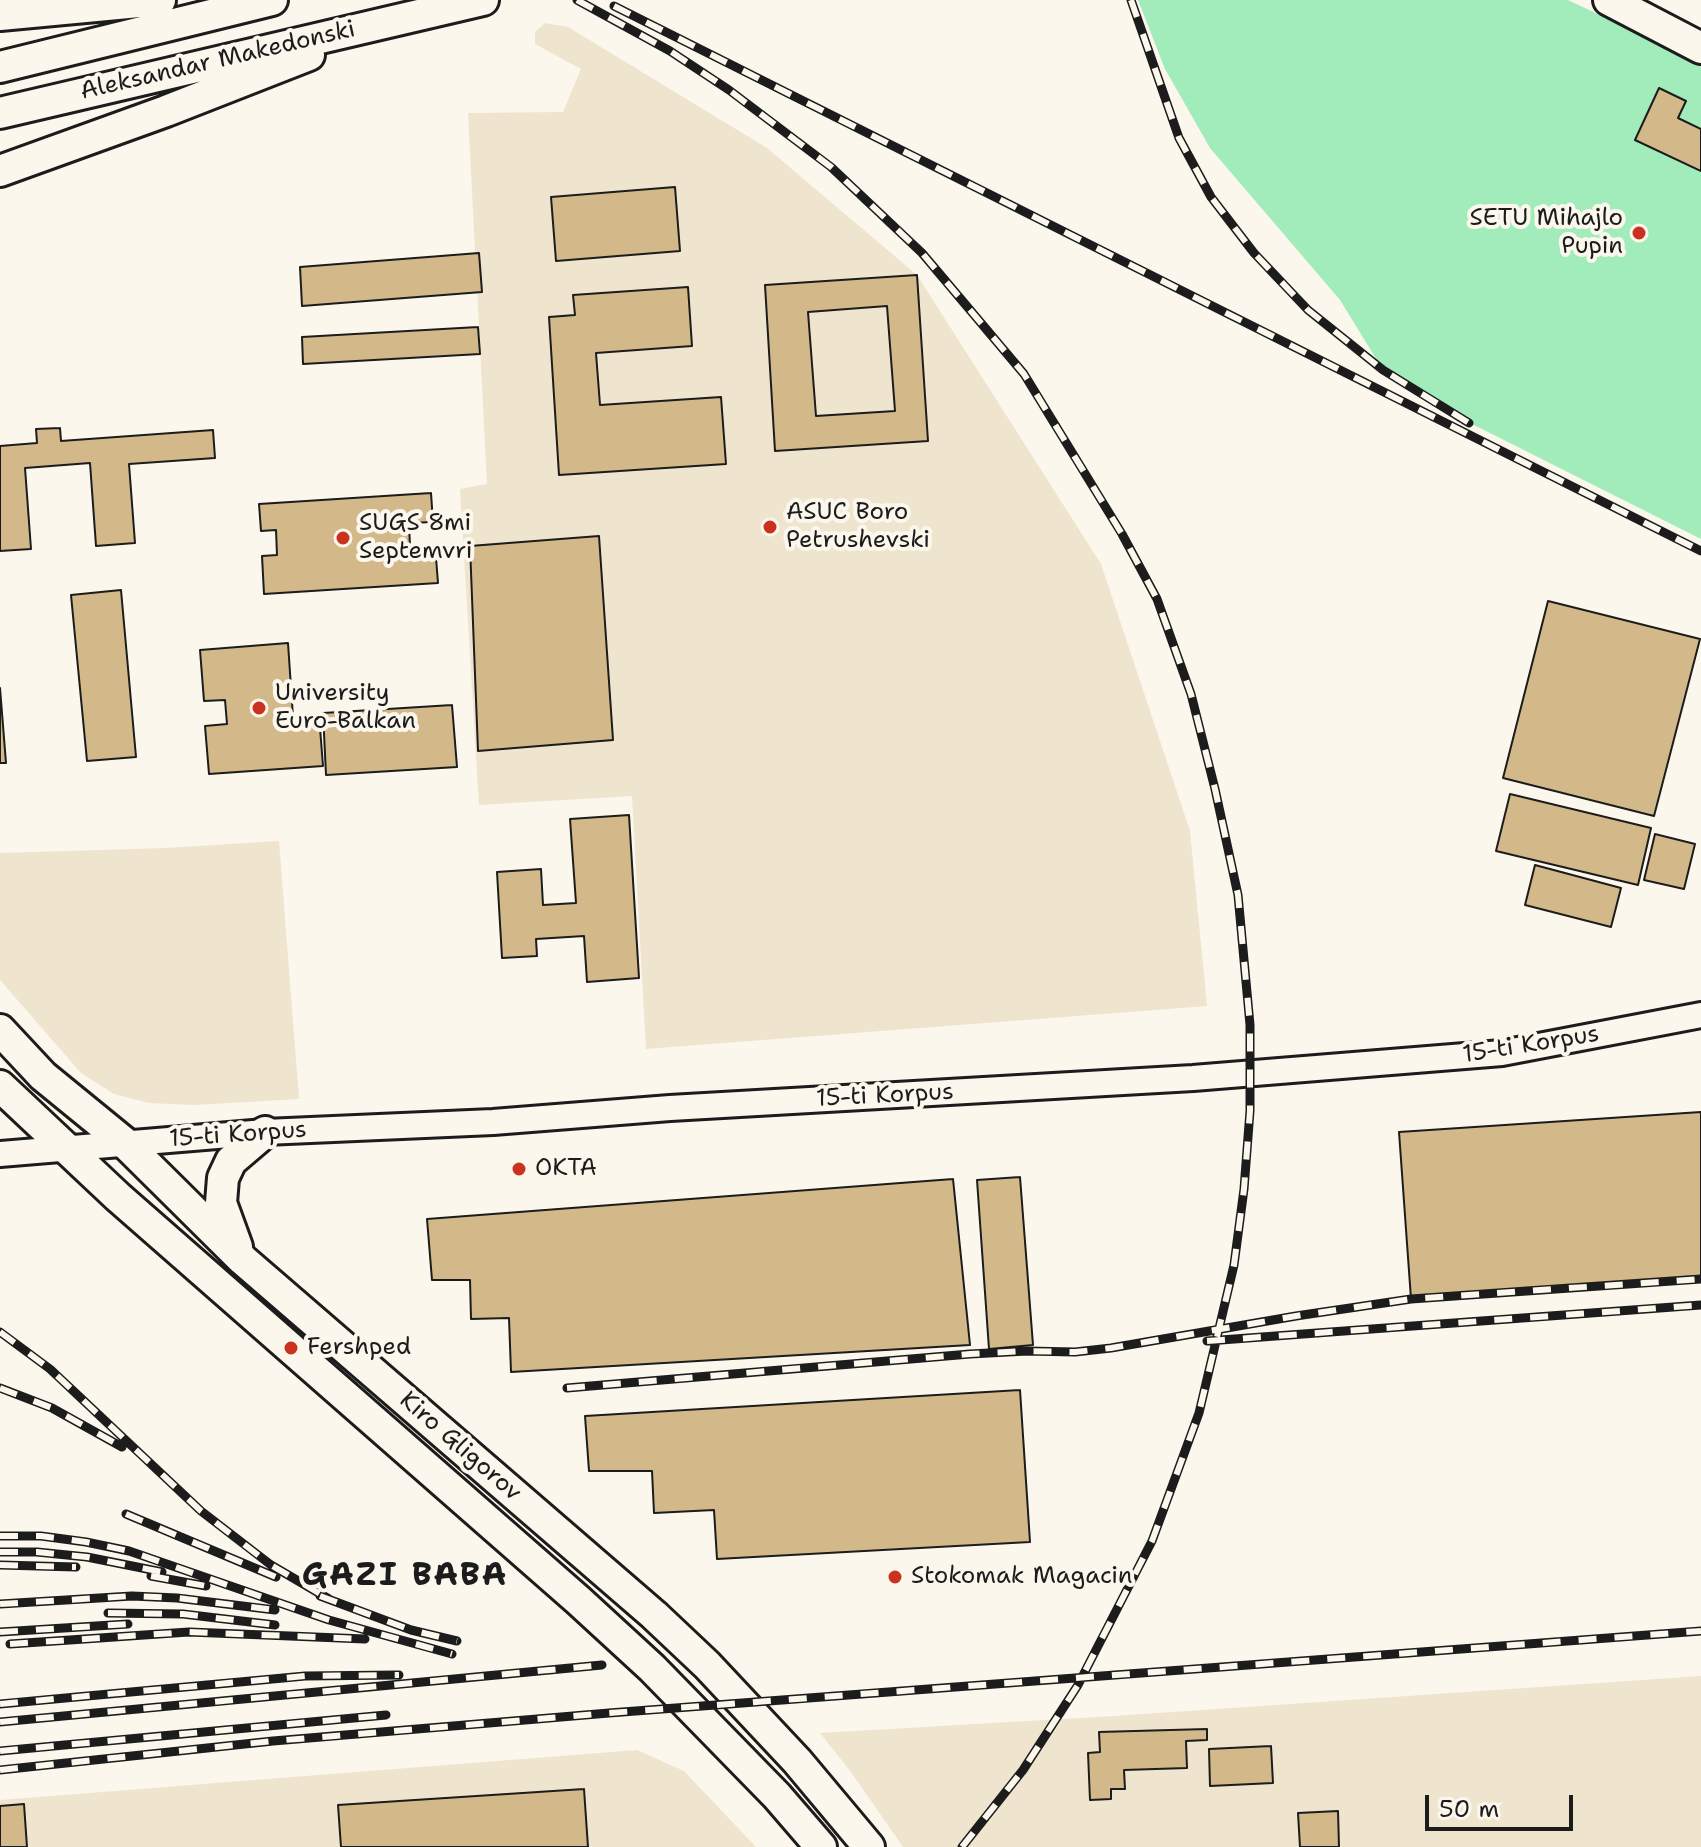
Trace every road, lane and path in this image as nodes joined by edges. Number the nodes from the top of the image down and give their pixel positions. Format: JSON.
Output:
{"nodes":[{"id":1,"x":160,"y":0,"type":"edge"},
{"id":2,"x":272,"y":0,"type":"edge"},
{"id":3,"x":483,"y":0,"type":"edge"},
{"id":4,"x":1609,"y":0,"type":"edge"},
{"id":5,"x":413,"y":14,"type":"junction"},
{"id":6,"x":0,"y":15,"type":"edge"},
{"id":7,"x":1701,"y":48,"type":"edge"},
{"id":8,"x":0,"y":67,"type":"edge"},
{"id":9,"x":0,"y":113,"type":"edge"},
{"id":10,"x":0,"y":171,"type":"edge"},
{"id":11,"x":1701,"y":1015,"type":"edge"},
{"id":12,"x":0,"y":1030,"type":"edge"},
{"id":13,"x":0,"y":1086,"type":"edge"},
{"id":14,"x":265,"y":1132,"type":"junction"},
{"id":15,"x":125,"y":1143,"type":"junction"},
{"id":16,"x":66,"y":1149,"type":"junction"},
{"id":17,"x":0,"y":1154,"type":"edge"},
{"id":18,"x":243,"y":1260,"type":"junction"},
{"id":19,"x":821,"y":1847,"type":"edge"},
{"id":20,"x":869,"y":1847,"type":"edge"}],
"edges":[{"from":1,"to":6,"type":"street"},
{"from":2,"to":8,"type":"street","name":"Aleksandar Makedonski"},
{"from":3,"to":5,"type":"street","name":"Aleksandar Makedonski"},
{"from":4,"to":7,"type":"street"},
{"from":5,"to":9,"type":"street","name":"Aleksandar Makedonski"},
{"from":5,"to":10,"type":"street"},
{"from":11,"to":14,"type":"street","name":"15-ti Korpus"},
{"from":12,"to":15,"type":"street","name":"Kiro Gligorov"},
{"from":13,"to":16,"type":"street","name":"Kiro Gligorov"},
{"from":14,"to":15,"type":"street","name":"15-ti Korpus"},
{"from":14,"to":18,"type":"street"},
{"from":15,"to":16,"type":"street","name":"15-ti Korpus"},
{"from":15,"to":18,"type":"street","name":"Kiro Gligorov"},
{"from":16,"to":17,"type":"street","name":"15-ti Korpus"},
{"from":16,"to":19,"type":"street","name":"Kiro Gligorov"},
{"from":18,"to":20,"type":"street","name":"Kiro Gligorov"}]}
